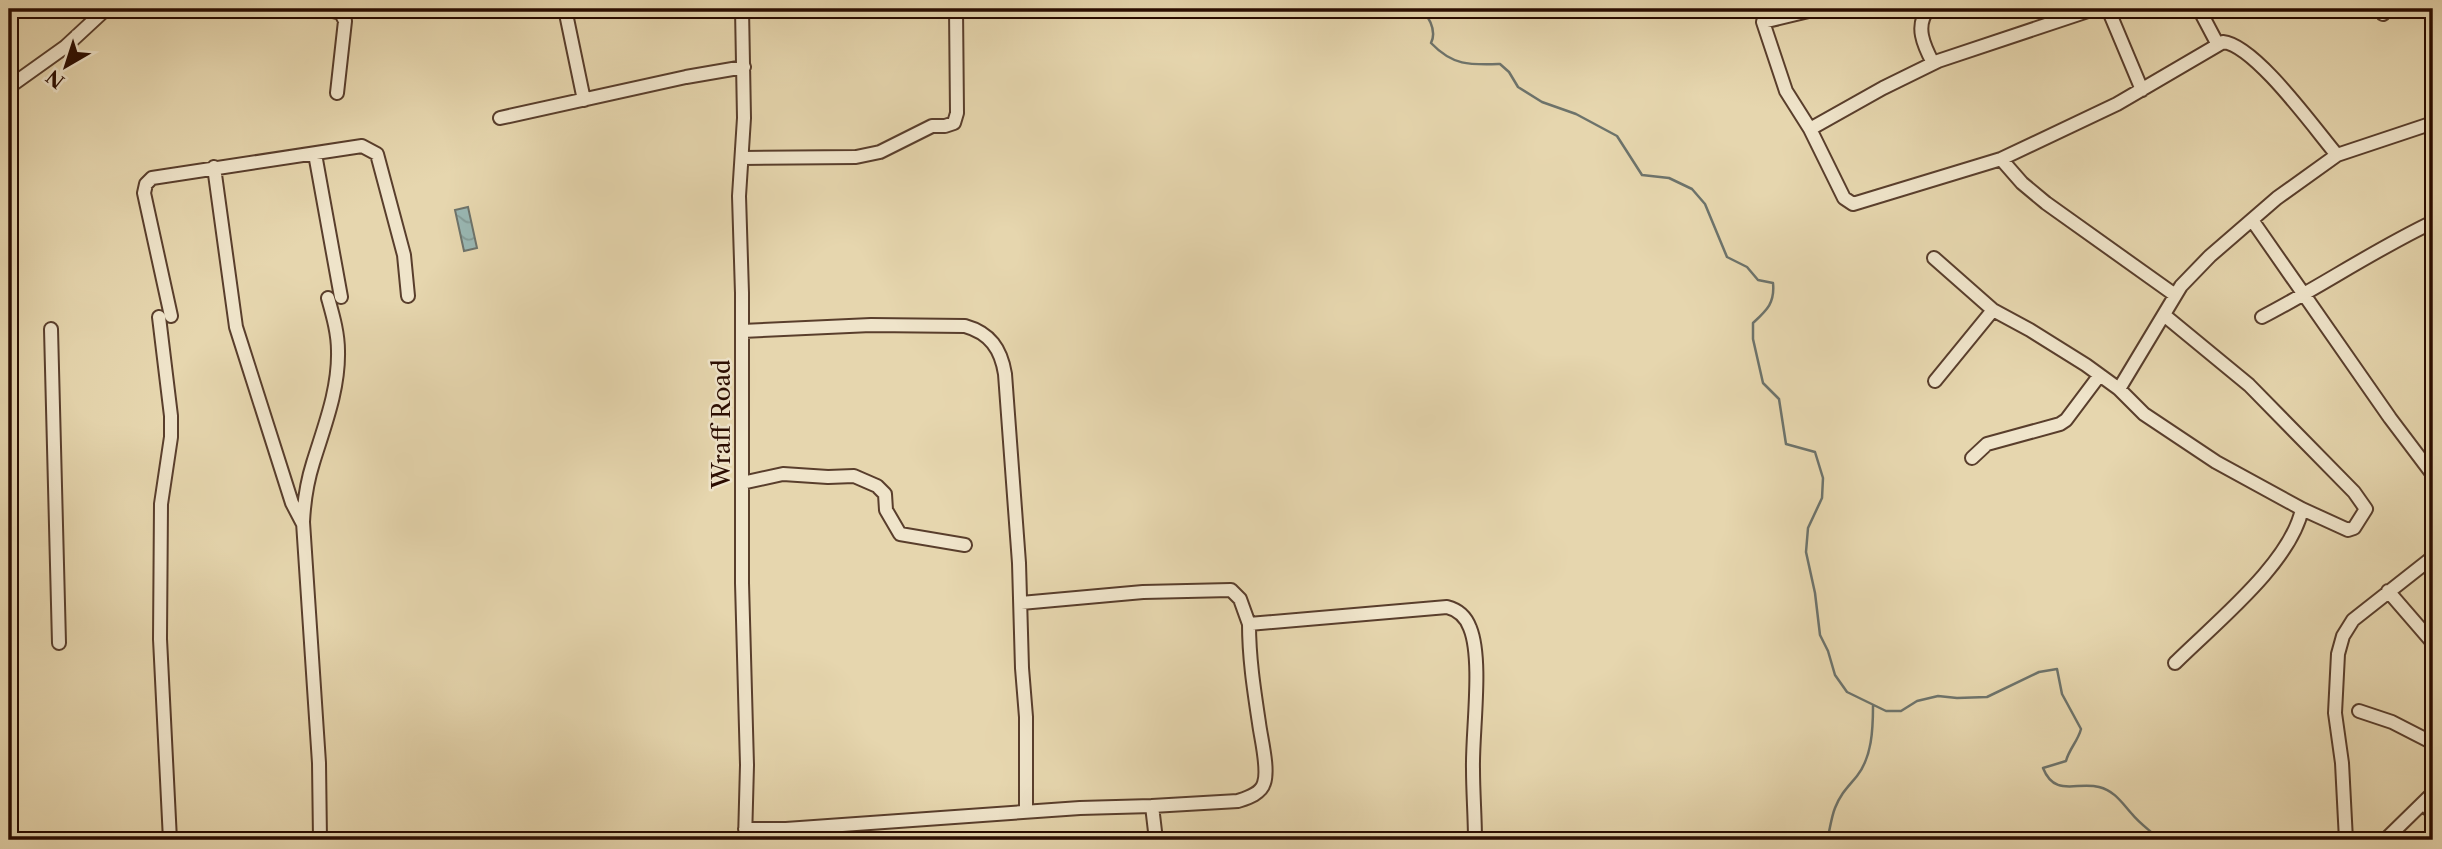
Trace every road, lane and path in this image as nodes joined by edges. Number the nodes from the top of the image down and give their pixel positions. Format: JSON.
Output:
{"nodes":[{"id":1,"x":106,"y":9,"type":"edge"},
{"id":2,"x":325,"y":9,"type":"edge"},
{"id":3,"x":565,"y":9,"type":"edge"},
{"id":4,"x":742,"y":9,"type":"edge"},
{"id":5,"x":956,"y":9,"type":"edge"},
{"id":6,"x":1928,"y":9,"type":"edge"},
{"id":7,"x":2094,"y":9,"type":"edge"},
{"id":8,"x":2108,"y":9,"type":"edge"},
{"id":9,"x":2199,"y":9,"type":"edge"},
{"id":10,"x":1811,"y":10,"type":"edge"},
{"id":11,"x":2218,"y":45,"type":"junction"},
{"id":12,"x":1933,"y":63,"type":"junction"},
{"id":13,"x":744,"y":67,"type":"junction"},
{"id":14,"x":9,"y":87,"type":"edge"},
{"id":15,"x":2142,"y":90,"type":"junction"},
{"id":16,"x":337,"y":93,"type":"dead end"},
{"id":17,"x":584,"y":100,"type":"junction"},
{"id":18,"x":500,"y":118,"type":"dead end"},
{"id":19,"x":2433,"y":123,"type":"edge"},
{"id":20,"x":1810,"y":129,"type":"junction"},
{"id":21,"x":315,"y":154,"type":"junction"},
{"id":22,"x":2337,"y":155,"type":"junction"},
{"id":23,"x":742,"y":158,"type":"junction"},
{"id":24,"x":2001,"y":159,"type":"junction"},
{"id":25,"x":214,"y":167,"type":"junction"},
{"id":26,"x":2252,"y":220,"type":"junction"},
{"id":27,"x":2433,"y":222,"type":"edge"},
{"id":28,"x":1934,"y":258,"type":"dead end"},
{"id":29,"x":2175,"y":295,"type":"junction"},
{"id":30,"x":408,"y":296,"type":"dead end"},
{"id":31,"x":2304,"y":296,"type":"junction"},
{"id":32,"x":1993,"y":310,"type":"junction"},
{"id":33,"x":2164,"y":316,"type":"junction"},
{"id":34,"x":2262,"y":317,"type":"dead end"},
{"id":35,"x":51,"y":330,"type":"dead end"},
{"id":36,"x":742,"y":331,"type":"junction"},
{"id":37,"x":2099,"y":376,"type":"junction"},
{"id":38,"x":1935,"y":381,"type":"dead end"},
{"id":39,"x":2119,"y":389,"type":"junction"},
{"id":40,"x":1972,"y":458,"type":"dead end"},
{"id":41,"x":2433,"y":475,"type":"edge"},
{"id":42,"x":742,"y":482,"type":"junction"},
{"id":43,"x":2302,"y":509,"type":"junction"},
{"id":44,"x":303,"y":524,"type":"junction"},
{"id":45,"x":965,"y":545,"type":"dead end"},
{"id":46,"x":2433,"y":557,"type":"edge"},
{"id":47,"x":2388,"y":591,"type":"junction"},
{"id":48,"x":1021,"y":603,"type":"junction"},
{"id":49,"x":1249,"y":624,"type":"junction"},
{"id":50,"x":59,"y":643,"type":"dead end"},
{"id":51,"x":2433,"y":643,"type":"edge"},
{"id":52,"x":2175,"y":663,"type":"dead end"},
{"id":53,"x":2359,"y":711,"type":"dead end"},
{"id":54,"x":2433,"y":743,"type":"edge"},
{"id":55,"x":2428,"y":798,"type":"edge"},
{"id":56,"x":1152,"y":806,"type":"junction"},
{"id":57,"x":1026,"y":811,"type":"junction"},
{"id":58,"x":2433,"y":815,"type":"edge"},
{"id":59,"x":745,"y":835,"type":"edge"},
{"id":60,"x":170,"y":840,"type":"edge"},
{"id":61,"x":320,"y":840,"type":"edge"},
{"id":62,"x":1156,"y":840,"type":"edge"},
{"id":63,"x":1475,"y":840,"type":"edge"},
{"id":64,"x":2346,"y":840,"type":"edge"},
{"id":65,"x":2385,"y":840,"type":"edge"}],
"edges":[{"from":1,"to":14,"type":"street"},
{"from":2,"to":16,"type":"street"},
{"from":3,"to":17,"type":"street"},
{"from":4,"to":13,"type":"street","name":"Wraff Road"},
{"from":5,"to":23,"type":"street"},
{"from":6,"to":12,"type":"street"},
{"from":7,"to":12,"type":"street"},
{"from":8,"to":15,"type":"street"},
{"from":9,"to":11,"type":"street"},
{"from":10,"to":20,"type":"street"},
{"from":11,"to":15,"type":"street"},
{"from":11,"to":22,"type":"street"},
{"from":12,"to":20,"type":"street"},
{"from":13,"to":17,"type":"street"},
{"from":13,"to":23,"type":"street","name":"Wraff Road"},
{"from":15,"to":24,"type":"street"},
{"from":17,"to":18,"type":"street"},
{"from":19,"to":22,"type":"street"},
{"from":20,"to":24,"type":"street"},
{"from":21,"to":25,"type":"street"},
{"from":21,"to":30,"type":"street"},
{"from":21,"to":44,"type":"street"},
{"from":22,"to":26,"type":"street"},
{"from":23,"to":36,"type":"street","name":"Wraff Road"},
{"from":24,"to":29,"type":"street"},
{"from":25,"to":44,"type":"street"},
{"from":25,"to":60,"type":"street"},
{"from":26,"to":29,"type":"street"},
{"from":26,"to":31,"type":"street"},
{"from":27,"to":31,"type":"street"},
{"from":28,"to":32,"type":"street"},
{"from":29,"to":33,"type":"street"},
{"from":31,"to":34,"type":"street"},
{"from":31,"to":41,"type":"street"},
{"from":32,"to":37,"type":"street"},
{"from":32,"to":38,"type":"street"},
{"from":33,"to":39,"type":"street"},
{"from":33,"to":43,"type":"street"},
{"from":35,"to":50,"type":"street"},
{"from":36,"to":42,"type":"street","name":"Wraff Road"},
{"from":36,"to":48,"type":"street"},
{"from":37,"to":39,"type":"street"},
{"from":37,"to":40,"type":"street"},
{"from":39,"to":43,"type":"street"},
{"from":42,"to":45,"type":"street"},
{"from":42,"to":59,"type":"street","name":"Wraff Road"},
{"from":43,"to":52,"type":"street"},
{"from":44,"to":61,"type":"street"},
{"from":46,"to":47,"type":"street"},
{"from":47,"to":51,"type":"street"},
{"from":47,"to":64,"type":"street"},
{"from":48,"to":49,"type":"street"},
{"from":48,"to":57,"type":"street"},
{"from":49,"to":56,"type":"street"},
{"from":49,"to":63,"type":"street"},
{"from":53,"to":54,"type":"street"},
{"from":55,"to":58,"type":"street"},
{"from":55,"to":65,"type":"street"},
{"from":56,"to":57,"type":"street"},
{"from":56,"to":62,"type":"street"},
{"from":57,"to":59,"type":"street"}]}
